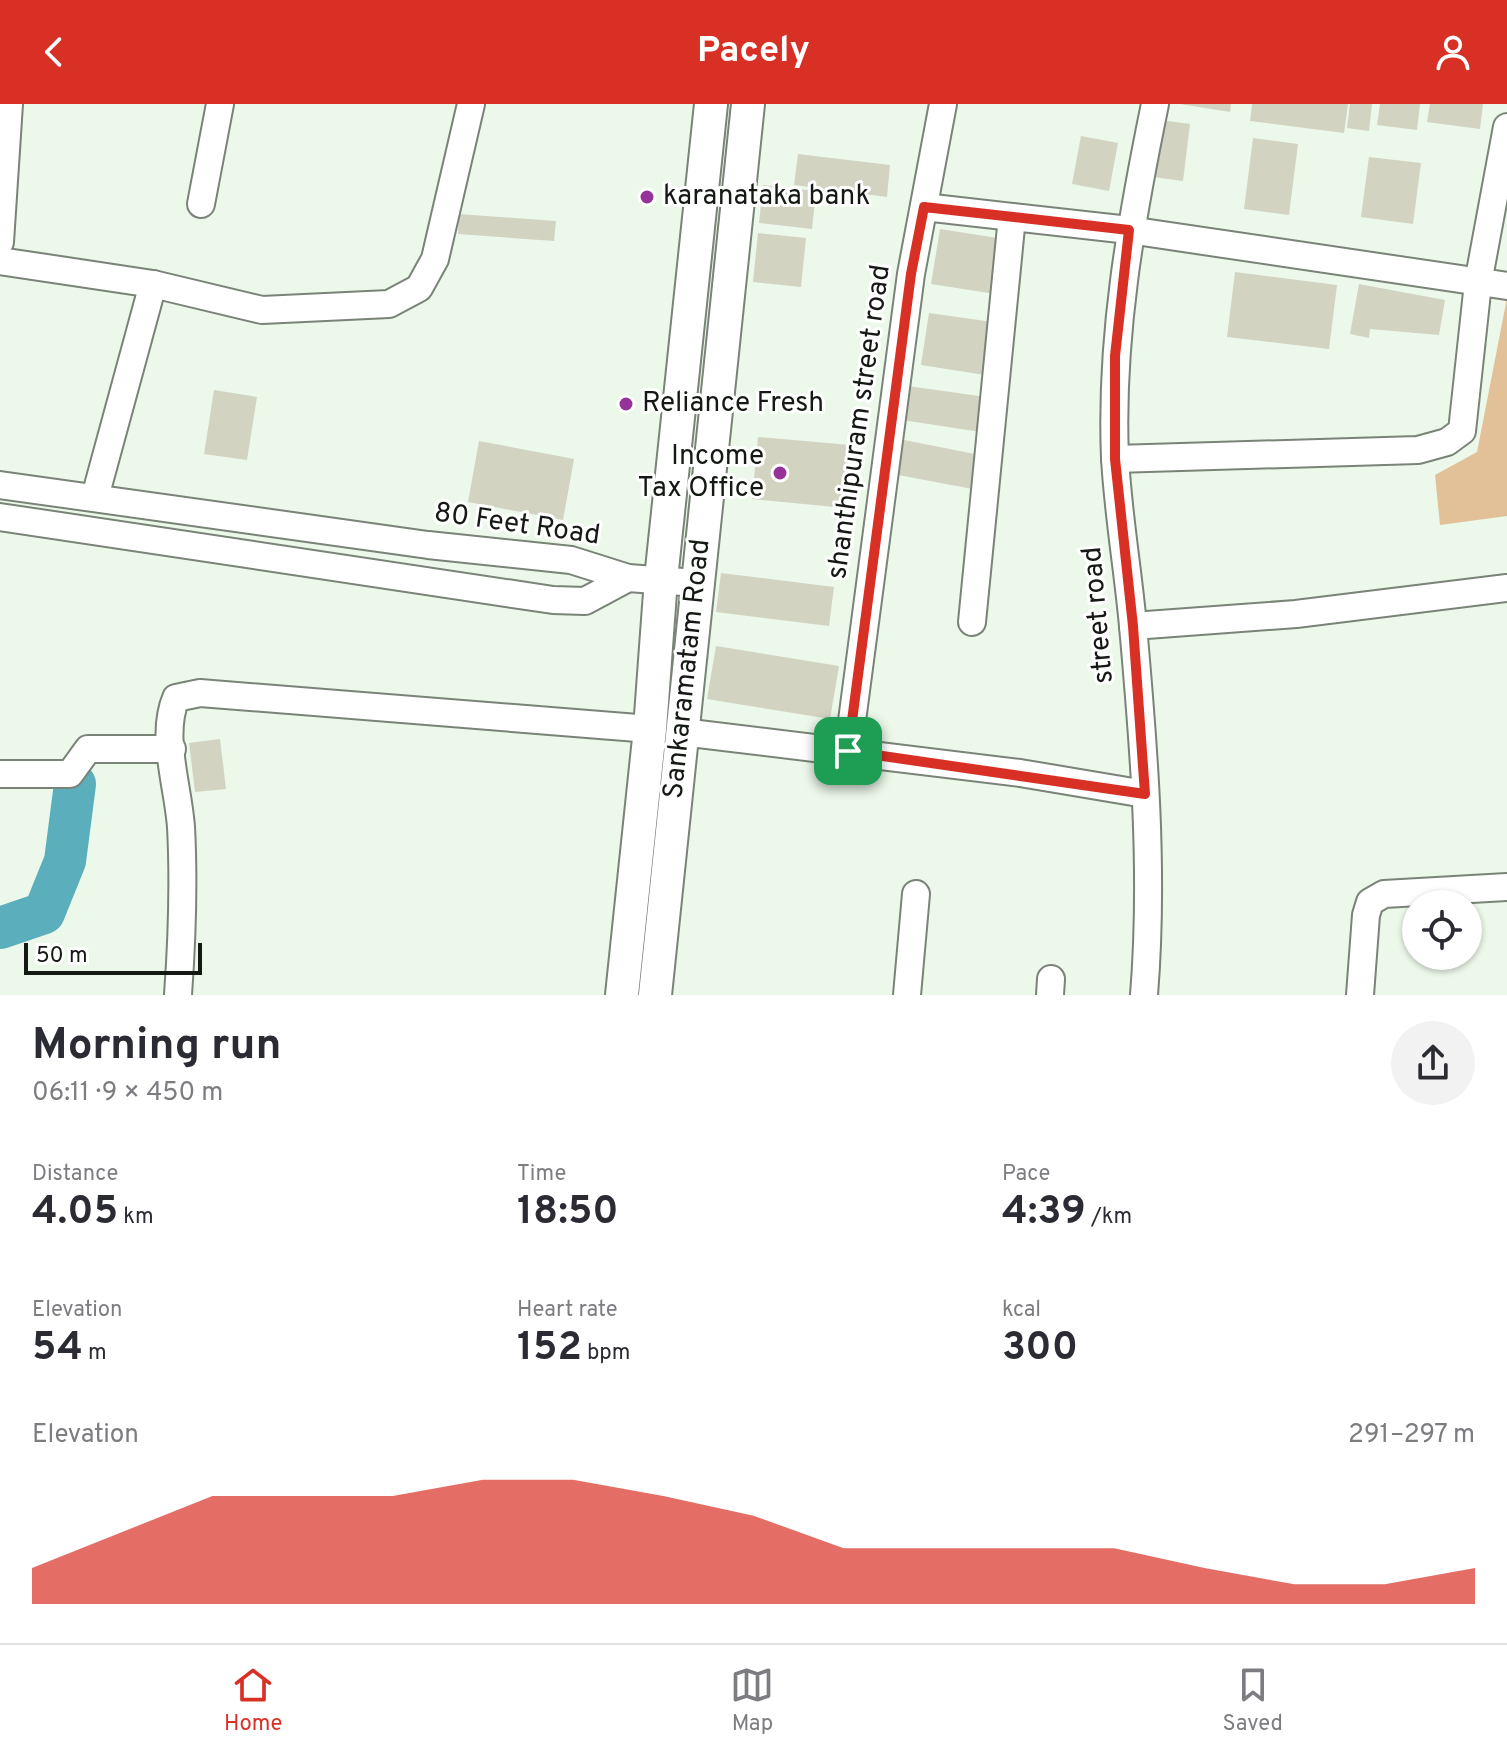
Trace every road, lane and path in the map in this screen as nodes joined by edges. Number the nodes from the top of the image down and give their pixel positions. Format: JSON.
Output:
{"nodes":[{"id":1,"x":9,"y":104,"type":"edge"},
{"id":2,"x":220,"y":104,"type":"edge"},
{"id":3,"x":471,"y":104,"type":"edge"},
{"id":4,"x":711,"y":104,"type":"edge"},
{"id":5,"x":748,"y":104,"type":"edge"},
{"id":6,"x":943,"y":104,"type":"edge"},
{"id":7,"x":1155,"y":104,"type":"edge"},
{"id":8,"x":1507,"y":127,"type":"edge"},
{"id":9,"x":201,"y":204,"type":"dead end"},
{"id":10,"x":924,"y":207,"type":"junction"},
{"id":11,"x":1012,"y":217,"type":"junction"},
{"id":12,"x":1129,"y":230,"type":"junction"},
{"id":13,"x":0,"y":242,"type":"edge"},
{"id":14,"x":0,"y":261,"type":"edge"},
{"id":15,"x":1478,"y":283,"type":"junction"},
{"id":16,"x":153,"y":284,"type":"junction"},
{"id":17,"x":1507,"y":286,"type":"edge"},
{"id":18,"x":1115,"y":459,"type":"junction"},
{"id":19,"x":0,"y":485,"type":"edge"},
{"id":20,"x":95,"y":497,"type":"junction"},
{"id":21,"x":0,"y":517,"type":"edge"},
{"id":22,"x":628,"y":578,"type":"junction"},
{"id":23,"x":661,"y":579,"type":"junction"},
{"id":24,"x":697,"y":583,"type":"junction"},
{"id":25,"x":1507,"y":588,"type":"edge"},
{"id":26,"x":972,"y":622,"type":"dead end"},
{"id":27,"x":1133,"y":626,"type":"junction"},
{"id":28,"x":666,"y":731,"type":"junction"},
{"id":29,"x":172,"y":749,"type":"junction"},
{"id":30,"x":848,"y":751,"type":"junction"},
{"id":31,"x":0,"y":774,"type":"edge"},
{"id":32,"x":1145,"y":794,"type":"junction"},
{"id":33,"x":1507,"y":887,"type":"edge"},
{"id":34,"x":916,"y":894,"type":"dead end"},
{"id":35,"x":178,"y":995,"type":"edge"},
{"id":36,"x":622,"y":995,"type":"edge"},
{"id":37,"x":655,"y":995,"type":"edge"},
{"id":38,"x":907,"y":995,"type":"edge"},
{"id":39,"x":1144,"y":995,"type":"edge"},
{"id":40,"x":1360,"y":995,"type":"edge"}],
"edges":[{"from":1,"to":13,"type":"street"},
{"from":2,"to":9,"type":"street"},
{"from":3,"to":16,"type":"street"},
{"from":4,"to":23,"type":"main road","name":"Sankaramatam Road"},
{"from":5,"to":24,"type":"main road","name":"Sankaramatam Road"},
{"from":6,"to":10,"type":"street","name":"shanthipuram street road"},
{"from":7,"to":12,"type":"street","name":"street road"},
{"from":8,"to":15,"type":"street"},
{"from":10,"to":11,"type":"street"},
{"from":10,"to":30,"type":"street","name":"shanthipuram street road"},
{"from":11,"to":12,"type":"street"},
{"from":11,"to":26,"type":"street"},
{"from":12,"to":15,"type":"street"},
{"from":12,"to":18,"type":"street","name":"street road"},
{"from":14,"to":16,"type":"street"},
{"from":15,"to":17,"type":"street"},
{"from":15,"to":18,"type":"street"},
{"from":16,"to":20,"type":"street"},
{"from":18,"to":27,"type":"street","name":"street road"},
{"from":19,"to":20,"type":"street","name":"80 Feet Road"},
{"from":20,"to":22,"type":"street","name":"80 Feet Road"},
{"from":21,"to":22,"type":"street","name":"80 Feet Road"},
{"from":22,"to":23,"type":"street"},
{"from":23,"to":24,"type":"street"},
{"from":23,"to":28,"type":"main road","name":"Sankaramatam Road"},
{"from":24,"to":28,"type":"main road","name":"Sankaramatam Road"},
{"from":25,"to":27,"type":"street"},
{"from":27,"to":32,"type":"street","name":"street road"},
{"from":28,"to":29,"type":"street"},
{"from":28,"to":30,"type":"street"},
{"from":28,"to":36,"type":"main road","name":"Sankaramatam Road"},
{"from":28,"to":37,"type":"main road","name":"Sankaramatam Road"},
{"from":29,"to":31,"type":"street"},
{"from":29,"to":35,"type":"street"},
{"from":30,"to":32,"type":"street"},
{"from":32,"to":39,"type":"street","name":"street road"},
{"from":33,"to":40,"type":"street"},
{"from":34,"to":38,"type":"street"}]}
